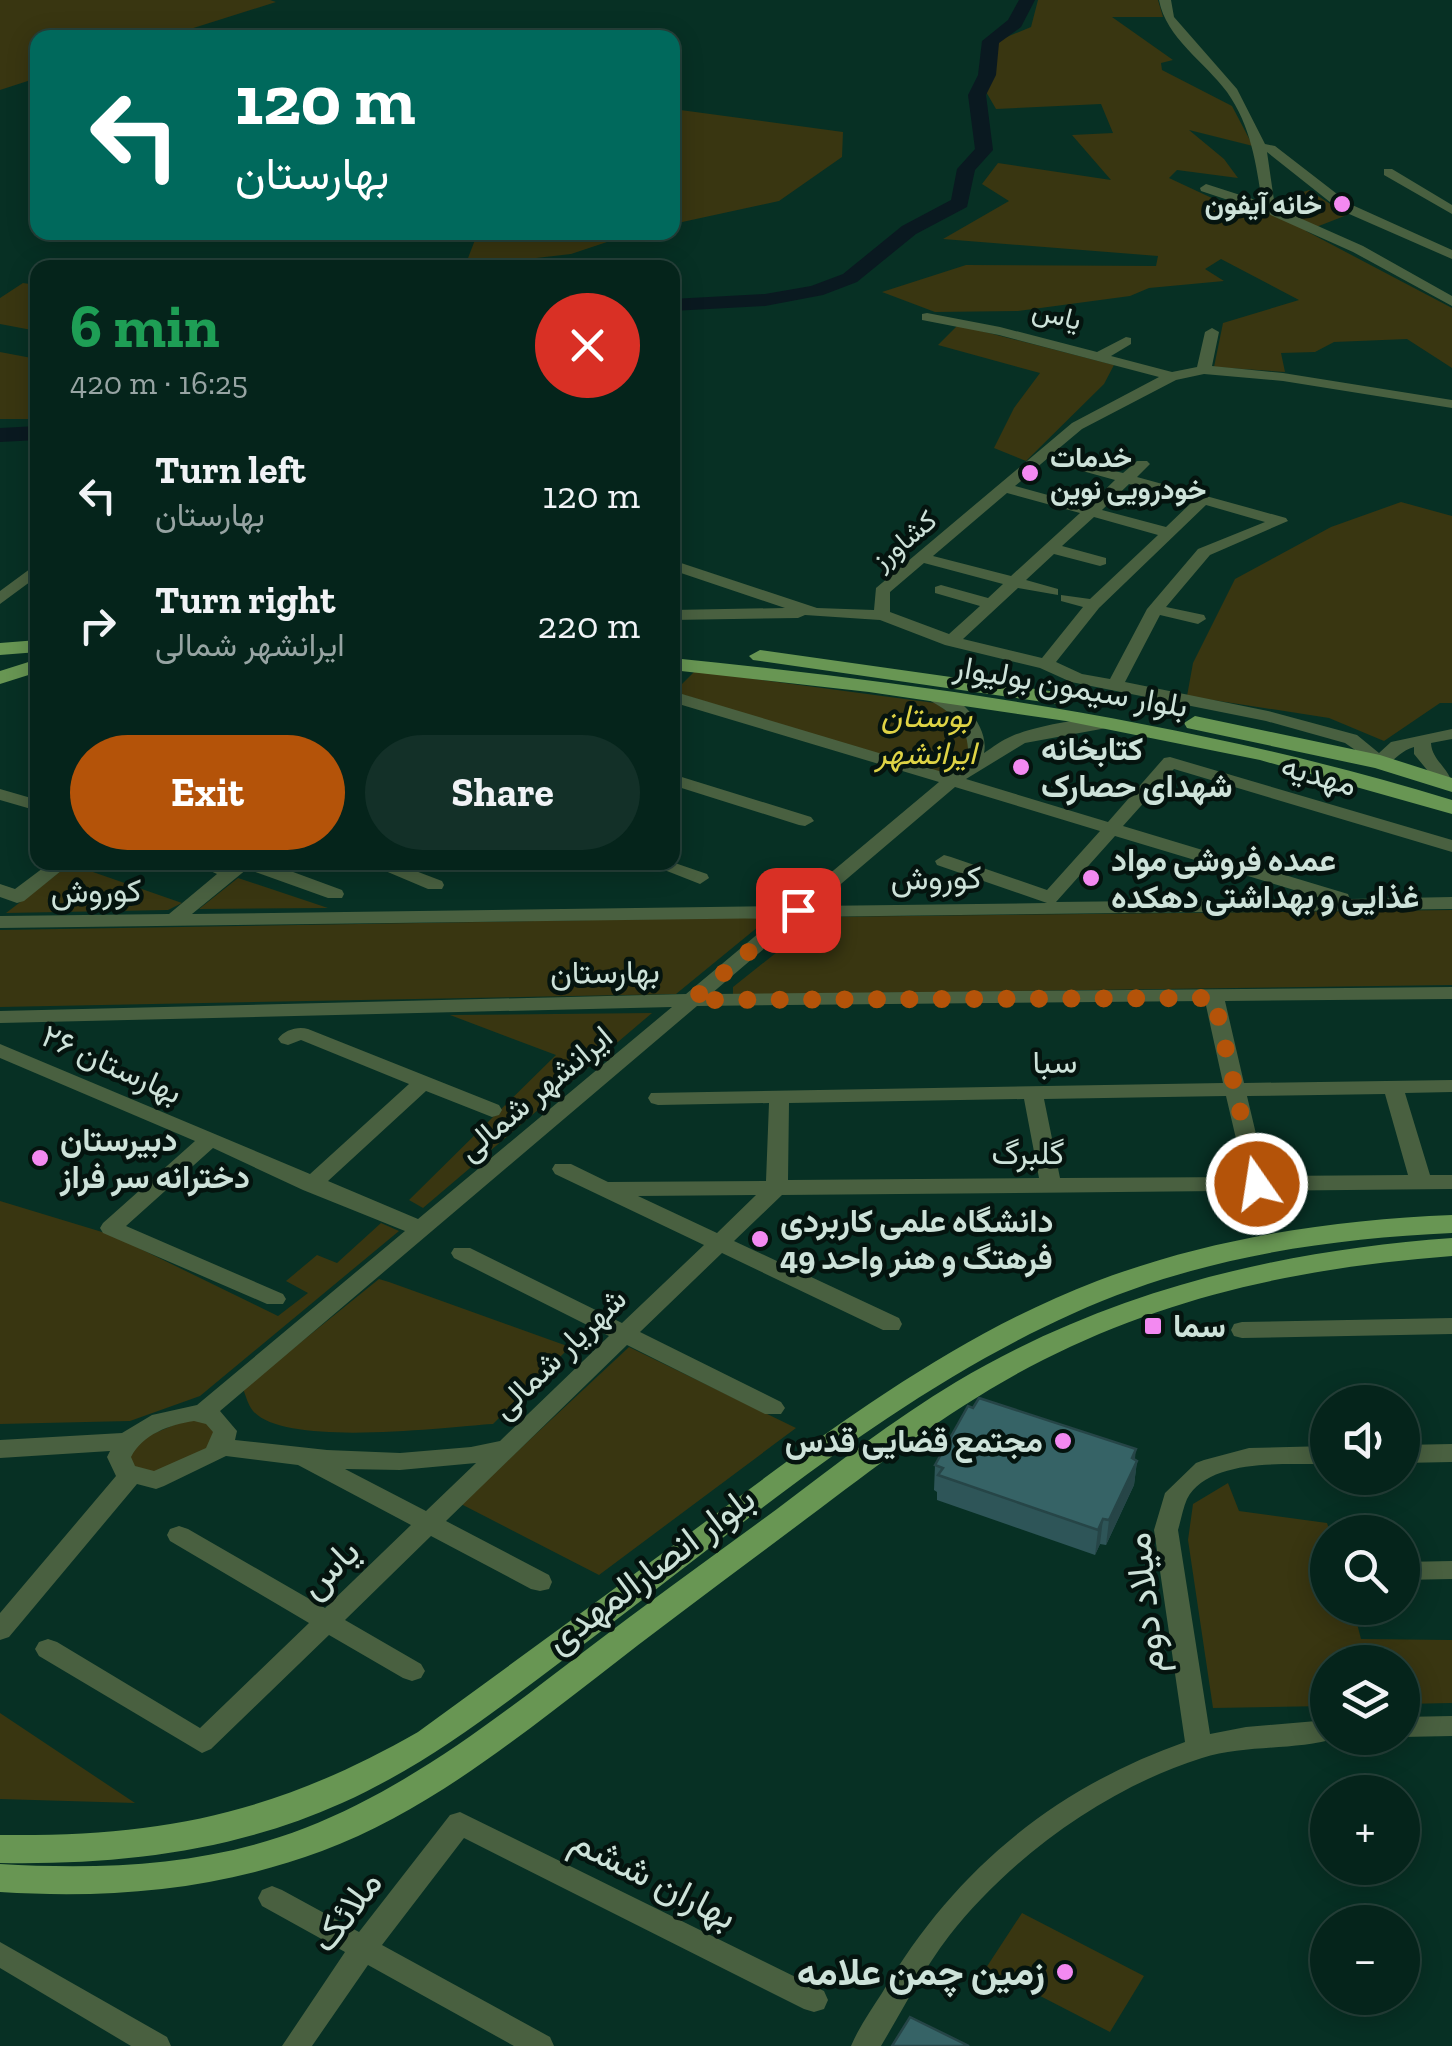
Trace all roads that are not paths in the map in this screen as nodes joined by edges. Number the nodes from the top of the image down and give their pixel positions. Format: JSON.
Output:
{"nodes":[{"id":1,"x":1165,"y":0,"type":"edge"},
{"id":2,"x":1260,"y":147,"type":"junction"},
{"id":3,"x":1388,"y":172,"type":"dead end"},
{"id":4,"x":1206,"y":188,"type":"dead end"},
{"id":5,"x":1269,"y":209,"type":"junction"},
{"id":6,"x":1452,"y":210,"type":"edge"},
{"id":7,"x":1452,"y":255,"type":"edge"},
{"id":8,"x":1452,"y":302,"type":"edge"},
{"id":9,"x":927,"y":317,"type":"dead end"},
{"id":10,"x":1212,"y":332,"type":"dead end"},
{"id":11,"x":1126,"y":341,"type":"dead end"},
{"id":12,"x":1099,"y":356,"type":"junction"},
{"id":13,"x":1159,"y":356,"type":"dead end"},
{"id":14,"x":1138,"y":368,"type":"junction"},
{"id":15,"x":1204,"y":370,"type":"junction"},
{"id":16,"x":1172,"y":376,"type":"junction"},
{"id":17,"x":1452,"y":404,"type":"edge"},
{"id":18,"x":1056,"y":459,"type":"dead end"},
{"id":19,"x":1142,"y":464,"type":"dead end"},
{"id":20,"x":1126,"y":478,"type":"junction"},
{"id":21,"x":1005,"y":488,"type":"junction"},
{"id":22,"x":1202,"y":500,"type":"junction"},
{"id":23,"x":1090,"y":511,"type":"junction"},
{"id":24,"x":1170,"y":534,"type":"junction"},
{"id":25,"x":1050,"y":548,"type":"junction"},
{"id":26,"x":923,"y":558,"type":"junction"},
{"id":27,"x":1100,"y":561,"type":"dead end"},
{"id":28,"x":680,"y":568,"type":"edge"},
{"id":29,"x":30,"y":575,"type":"edge"},
{"id":30,"x":1012,"y":582,"type":"junction"},
{"id":31,"x":942,"y":590,"type":"dead end"},
{"id":32,"x":0,"y":599,"type":"edge"},
{"id":33,"x":988,"y":604,"type":"junction"},
{"id":34,"x":1093,"y":605,"type":"junction"},
{"id":35,"x":1155,"y":608,"type":"junction"},
{"id":36,"x":814,"y":613,"type":"junction"},
{"id":37,"x":680,"y":615,"type":"edge"},
{"id":38,"x":882,"y":615,"type":"junction"},
{"id":39,"x":1198,"y":619,"type":"dead end"},
{"id":40,"x":0,"y":636,"type":"edge"},
{"id":41,"x":952,"y":641,"type":"junction"},
{"id":42,"x":680,"y":648,"type":"edge"},
{"id":43,"x":0,"y":649,"type":"edge"},
{"id":44,"x":30,"y":651,"type":"edge"},
{"id":45,"x":30,"y":653,"type":"edge"},
{"id":46,"x":30,"y":656,"type":"edge"},
{"id":47,"x":30,"y":658,"type":"edge"},
{"id":48,"x":0,"y":664,"type":"edge"},
{"id":49,"x":1046,"y":664,"type":"junction"},
{"id":50,"x":680,"y":665,"type":"edge"},
{"id":51,"x":0,"y":678,"type":"edge"},
{"id":52,"x":1114,"y":688,"type":"junction"},
{"id":53,"x":936,"y":696,"type":"junction"},
{"id":54,"x":680,"y":698,"type":"edge"},
{"id":55,"x":1106,"y":723,"type":"junction"},
{"id":56,"x":1452,"y":734,"type":"edge"},
{"id":57,"x":1422,"y":740,"type":"junction"},
{"id":58,"x":1380,"y":762,"type":"junction"},
{"id":59,"x":952,"y":780,"type":"junction"},
{"id":60,"x":680,"y":782,"type":"edge"},
{"id":61,"x":1450,"y":784,"type":"edge"},
{"id":62,"x":0,"y":794,"type":"edge"},
{"id":63,"x":30,"y":803,"type":"edge"},
{"id":64,"x":1452,"y":808,"type":"edge"},
{"id":65,"x":805,"y":822,"type":"dead end"},
{"id":66,"x":1111,"y":829,"type":"junction"},
{"id":67,"x":1452,"y":846,"type":"edge"},
{"id":68,"x":944,"y":861,"type":"dead end"},
{"id":69,"x":53,"y":870,"type":"edge"},
{"id":70,"x":235,"y":870,"type":"edge"},
{"id":71,"x":254,"y":870,"type":"edge"},
{"id":72,"x":395,"y":870,"type":"edge"},
{"id":73,"x":676,"y":870,"type":"edge"},
{"id":74,"x":700,"y":878,"type":"dead end"},
{"id":75,"x":434,"y":884,"type":"dead end"},
{"id":76,"x":0,"y":890,"type":"edge"},
{"id":77,"x":335,"y":894,"type":"dead end"},
{"id":78,"x":1452,"y":903,"type":"edge"},
{"id":79,"x":1362,"y":904,"type":"junction"},
{"id":80,"x":798,"y":910,"type":"junction"},
{"id":81,"x":173,"y":920,"type":"junction"},
{"id":82,"x":0,"y":922,"type":"edge"},
{"id":83,"x":1452,"y":993,"type":"edge"},
{"id":84,"x":1214,"y":998,"type":"junction"},
{"id":85,"x":692,"y":1000,"type":"junction"},
{"id":86,"x":0,"y":1018,"type":"edge"},
{"id":87,"x":288,"y":1040,"type":"dead end"},
{"id":88,"x":0,"y":1050,"type":"edge"},
{"id":89,"x":422,"y":1082,"type":"junction"},
{"id":90,"x":1452,"y":1086,"type":"edge"},
{"id":91,"x":1392,"y":1087,"type":"junction"},
{"id":92,"x":1235,"y":1089,"type":"junction"},
{"id":93,"x":1033,"y":1093,"type":"junction"},
{"id":94,"x":779,"y":1097,"type":"junction"},
{"id":95,"x":658,"y":1098,"type":"dead end"},
{"id":96,"x":492,"y":1110,"type":"dead end"},
{"id":97,"x":208,"y":1141,"type":"junction"},
{"id":98,"x":563,"y":1169,"type":"dead end"},
{"id":99,"x":1421,"y":1182,"type":"junction"},
{"id":100,"x":1452,"y":1182,"type":"edge"},
{"id":101,"x":1257,"y":1184,"type":"junction"},
{"id":102,"x":311,"y":1185,"type":"junction"},
{"id":103,"x":1051,"y":1185,"type":"junction"},
{"id":104,"x":776,"y":1188,"type":"junction"},
{"id":105,"x":604,"y":1189,"type":"junction"},
{"id":106,"x":1452,"y":1224,"type":"edge"},
{"id":107,"x":420,"y":1229,"type":"junction"},
{"id":108,"x":719,"y":1243,"type":"junction"},
{"id":109,"x":1452,"y":1247,"type":"edge"},
{"id":110,"x":462,"y":1253,"type":"dead end"},
{"id":111,"x":275,"y":1299,"type":"dead end"},
{"id":112,"x":892,"y":1324,"type":"dead end"},
{"id":113,"x":1452,"y":1326,"type":"edge"},
{"id":114,"x":1242,"y":1330,"type":"dead end"},
{"id":115,"x":626,"y":1333,"type":"junction"},
{"id":116,"x":773,"y":1408,"type":"dead end"},
{"id":117,"x":202,"y":1414,"type":"junction"},
{"id":118,"x":126,"y":1441,"type":"junction"},
{"id":119,"x":221,"y":1447,"type":"junction"},
{"id":120,"x":507,"y":1448,"type":"junction"},
{"id":121,"x":0,"y":1450,"type":"edge"},
{"id":122,"x":1452,"y":1453,"type":"edge"},
{"id":123,"x":1420,"y":1454,"type":"edge"},
{"id":124,"x":1310,"y":1455,"type":"edge"},
{"id":125,"x":304,"y":1457,"type":"junction"},
{"id":126,"x":131,"y":1475,"type":"junction"},
{"id":127,"x":429,"y":1523,"type":"junction"},
{"id":128,"x":179,"y":1535,"type":"dead end"},
{"id":129,"x":1452,"y":1570,"type":"edge"},
{"id":130,"x":1420,"y":1571,"type":"edge"},
{"id":131,"x":540,"y":1582,"type":"dead end"},
{"id":132,"x":328,"y":1622,"type":"junction"},
{"id":133,"x":0,"y":1630,"type":"edge"},
{"id":134,"x":48,"y":1649,"type":"dead end"},
{"id":135,"x":412,"y":1671,"type":"dead end"},
{"id":136,"x":1452,"y":1726,"type":"edge"},
{"id":137,"x":1420,"y":1727,"type":"edge"},
{"id":138,"x":1310,"y":1733,"type":"edge"},
{"id":139,"x":1199,"y":1748,"type":"junction"},
{"id":140,"x":460,"y":1823,"type":"joint"},
{"id":141,"x":0,"y":1848,"type":"edge"},
{"id":142,"x":0,"y":1878,"type":"edge"},
{"id":143,"x":272,"y":1898,"type":"dead end"},
{"id":144,"x":363,"y":1949,"type":"junction"},
{"id":145,"x":0,"y":1954,"type":"edge"},
{"id":146,"x":814,"y":2000,"type":"dead end"},
{"id":147,"x":157,"y":2046,"type":"edge"},
{"id":148,"x":296,"y":2046,"type":"edge"},
{"id":149,"x":540,"y":2046,"type":"edge"},
{"id":150,"x":866,"y":2046,"type":"edge"}],
"edges":[{"from":1,"to":2,"type":"street"},
{"from":2,"to":5,"type":"street"},
{"from":2,"to":7,"type":"street"},
{"from":3,"to":6,"type":"street"},
{"from":4,"to":5,"type":"street"},
{"from":5,"to":8,"type":"street"},
{"from":9,"to":12,"type":"street","name":"یاس"},
{"from":10,"to":15,"type":"street"},
{"from":11,"to":12,"type":"street"},
{"from":12,"to":14,"type":"street","name":"یاس"},
{"from":13,"to":14,"type":"street"},
{"from":14,"to":16,"type":"street","name":"یاس"},
{"from":15,"to":16,"type":"street","name":"کشاورز"},
{"from":15,"to":17,"type":"street","name":"کشاورز"},
{"from":16,"to":21,"type":"street","name":"کشاورز"},
{"from":18,"to":20,"type":"street"},
{"from":19,"to":20,"type":"street"},
{"from":20,"to":22,"type":"street"},
{"from":20,"to":23,"type":"street"},
{"from":21,"to":23,"type":"street"},
{"from":21,"to":26,"type":"street","name":"کشاورز"},
{"from":22,"to":24,"type":"street"},
{"from":22,"to":35,"type":"street"},
{"from":23,"to":24,"type":"street"},
{"from":23,"to":25,"type":"street"},
{"from":24,"to":34,"type":"street"},
{"from":25,"to":27,"type":"street"},
{"from":25,"to":30,"type":"street"},
{"from":26,"to":30,"type":"street"},
{"from":26,"to":38,"type":"street","name":"کشاورز"},
{"from":28,"to":36,"type":"street"},
{"from":29,"to":32,"type":"street"},
{"from":30,"to":33,"type":"street"},
{"from":30,"to":34,"type":"street"},
{"from":31,"to":33,"type":"street"},
{"from":33,"to":41,"type":"street"},
{"from":34,"to":49,"type":"street"},
{"from":35,"to":39,"type":"street"},
{"from":35,"to":52,"type":"street"},
{"from":36,"to":37,"type":"street"},
{"from":36,"to":38,"type":"street"},
{"from":38,"to":41,"type":"street","name":"کشاورز"},
{"from":40,"to":44,"type":"main road"},
{"from":41,"to":49,"type":"street","name":"کشاورز"},
{"from":42,"to":58,"type":"main road","name":"بلوار سیمون بولیوار"},
{"from":43,"to":45,"type":"main road"},
{"from":46,"to":48,"type":"main road"},
{"from":47,"to":51,"type":"main road"},
{"from":49,"to":52,"type":"street","name":"کشاورز"},
{"from":50,"to":53,"type":"main road","name":"بلوار سیمون بولیوار"},
{"from":52,"to":58,"type":"street","name":"کشاورز"},
{"from":53,"to":55,"type":"main road","name":"بلوار سیمون بولیوار"},
{"from":53,"to":59,"type":"street"},
{"from":54,"to":59,"type":"street"},
{"from":55,"to":59,"type":"street"},
{"from":55,"to":64,"type":"main road","name":"بلوار سیمون بولیوار"},
{"from":56,"to":57,"type":"street"},
{"from":57,"to":58,"type":"street"},
{"from":57,"to":61,"type":"street"},
{"from":58,"to":61,"type":"main road","name":"بلوار سیمون بولیوار"},
{"from":59,"to":66,"type":"street"},
{"from":59,"to":80,"type":"street","name":"ایرانشهر شمالی"},
{"from":60,"to":65,"type":"street"},
{"from":62,"to":63,"type":"street"},
{"from":66,"to":67,"type":"street","name":"مهدیه"},
{"from":66,"to":68,"type":"street","name":"مهدیه"},
{"from":66,"to":79,"type":"street"},
{"from":69,"to":76,"type":"street"},
{"from":70,"to":81,"type":"street"},
{"from":71,"to":77,"type":"street"},
{"from":72,"to":75,"type":"street"},
{"from":73,"to":74,"type":"street"},
{"from":78,"to":79,"type":"street","name":"کوروش"},
{"from":79,"to":80,"type":"street","name":"کوروش"},
{"from":80,"to":81,"type":"street","name":"کوروش"},
{"from":80,"to":85,"type":"street","name":"ایرانشهر شمالی"},
{"from":81,"to":82,"type":"street","name":"کوروش"},
{"from":83,"to":84,"type":"street","name":"بهارستان"},
{"from":84,"to":85,"type":"street","name":"بهارستان"},
{"from":84,"to":92,"type":"street"},
{"from":85,"to":86,"type":"street","name":"بهارستان"},
{"from":85,"to":107,"type":"street","name":"ایرانشهر شمالی"},
{"from":87,"to":89,"type":"street"},
{"from":88,"to":97,"type":"street","name":"بهارستان ۲۶"},
{"from":89,"to":96,"type":"street"},
{"from":89,"to":102,"type":"street"},
{"from":90,"to":91,"type":"street","name":"سبا"},
{"from":91,"to":92,"type":"street","name":"سبا"},
{"from":91,"to":99,"type":"street"},
{"from":92,"to":93,"type":"street","name":"سبا"},
{"from":92,"to":101,"type":"street"},
{"from":93,"to":94,"type":"street","name":"سبا"},
{"from":93,"to":103,"type":"street"},
{"from":94,"to":95,"type":"street","name":"سبا"},
{"from":94,"to":104,"type":"street"},
{"from":97,"to":102,"type":"street","name":"بهارستان ۲۶"},
{"from":97,"to":111,"type":"street"},
{"from":98,"to":105,"type":"street"},
{"from":99,"to":100,"type":"street","name":"گلبرگ"},
{"from":99,"to":101,"type":"street","name":"گلبرگ"},
{"from":101,"to":103,"type":"street","name":"گلبرگ"},
{"from":102,"to":107,"type":"street","name":"بهارستان ۲۶"},
{"from":103,"to":104,"type":"street","name":"گلبرگ"},
{"from":104,"to":105,"type":"street","name":"گلبرگ"},
{"from":104,"to":108,"type":"street","name":"شهریار شمالی"},
{"from":105,"to":108,"type":"street"},
{"from":106,"to":141,"type":"main road","name":"بلوار انصارالمهدی"},
{"from":107,"to":117,"type":"street","name":"ایرانشهر شمالی"},
{"from":108,"to":112,"type":"street"},
{"from":108,"to":115,"type":"street","name":"شهریار شمالی"},
{"from":109,"to":142,"type":"main road","name":"بلوار انصارالمهدی"},
{"from":110,"to":115,"type":"street"},
{"from":113,"to":114,"type":"street"},
{"from":115,"to":116,"type":"street"},
{"from":115,"to":120,"type":"street","name":"شهریار شمالی"},
{"from":117,"to":118,"type":"street"},
{"from":117,"to":119,"type":"street"},
{"from":118,"to":121,"type":"street"},
{"from":118,"to":126,"type":"street"},
{"from":119,"to":125,"type":"street","name":"شهریار شمالی"},
{"from":119,"to":126,"type":"street"},
{"from":120,"to":125,"type":"street","name":"شهریار شمالی"},
{"from":120,"to":127,"type":"street","name":"یاس"},
{"from":122,"to":123,"type":"street"},
{"from":124,"to":139,"type":"street","name":"میلاد دوم"},
{"from":125,"to":127,"type":"street"},
{"from":126,"to":133,"type":"street"},
{"from":127,"to":131,"type":"street"},
{"from":127,"to":132,"type":"street","name":"یاس"},
{"from":128,"to":132,"type":"street"},
{"from":129,"to":130,"type":"street"},
{"from":132,"to":134,"type":"street","name":"یاس"},
{"from":132,"to":135,"type":"street"},
{"from":136,"to":137,"type":"street"},
{"from":138,"to":139,"type":"street"},
{"from":139,"to":150,"type":"street"},
{"from":140,"to":144,"type":"street","name":"ملائک"},
{"from":140,"to":146,"type":"street","name":"بهاران ششم"},
{"from":143,"to":144,"type":"street"},
{"from":144,"to":148,"type":"street","name":"ملائک"},
{"from":144,"to":149,"type":"street"},
{"from":145,"to":147,"type":"street"}]}
